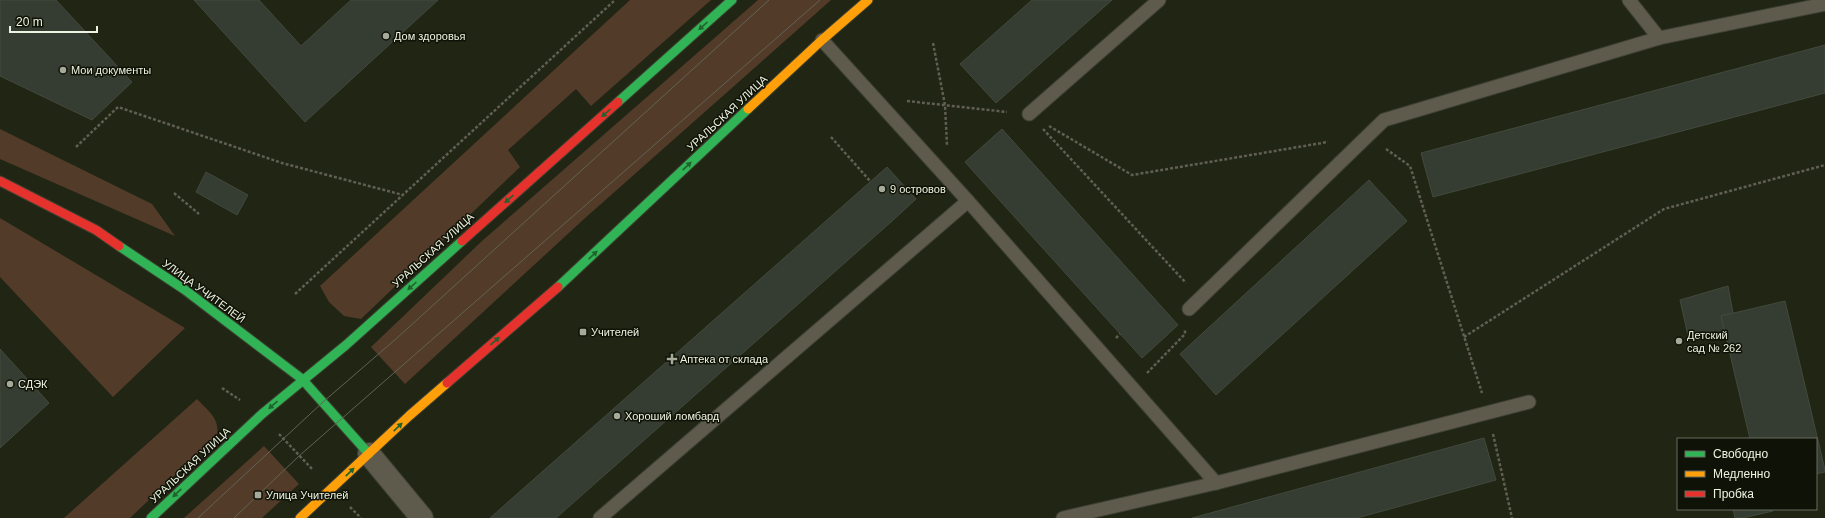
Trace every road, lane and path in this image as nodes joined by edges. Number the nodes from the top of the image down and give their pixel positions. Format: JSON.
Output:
{"nodes":[{"id":1,"x":615,"y":0,"type":"edge"},
{"id":2,"x":732,"y":0,"type":"edge"},
{"id":3,"x":868,"y":0,"type":"edge"},
{"id":4,"x":1158,"y":0,"type":"edge"},
{"id":5,"x":1629,"y":0,"type":"edge"},
{"id":6,"x":1825,"y":4,"type":"edge"},
{"id":7,"x":1659,"y":38,"type":"junction"},
{"id":8,"x":822,"y":40,"type":"junction"},
{"id":9,"x":933,"y":43,"type":"dead end"},
{"id":10,"x":875,"y":98,"type":"junction"},
{"id":11,"x":945,"y":106,"type":"junction"},
{"id":12,"x":1029,"y":114,"type":"junction"},
{"id":13,"x":1368,"y":136,"type":"junction"},
{"id":14,"x":831,"y":137,"type":"dead end"},
{"id":15,"x":1328,"y":142,"type":"dead end"},
{"id":16,"x":76,"y":146,"type":"dead end"},
{"id":17,"x":1825,"y":165,"type":"edge"},
{"id":18,"x":948,"y":179,"type":"junction"},
{"id":19,"x":0,"y":181,"type":"edge"},
{"id":20,"x":870,"y":182,"type":"dead end"},
{"id":21,"x":174,"y":193,"type":"dead end"},
{"id":22,"x":403,"y":195,"type":"junction"},
{"id":23,"x":968,"y":201,"type":"junction"},
{"id":24,"x":199,"y":214,"type":"dead end"},
{"id":25,"x":295,"y":294,"type":"dead end"},
{"id":26,"x":1200,"y":298,"type":"junction"},
{"id":27,"x":1189,"y":309,"type":"joint"},
{"id":28,"x":1464,"y":336,"type":"junction"},
{"id":29,"x":302,"y":379,"type":"junction"},
{"id":30,"x":222,"y":388,"type":"dead end"},
{"id":31,"x":1133,"y":388,"type":"junction"},
{"id":32,"x":1529,"y":402,"type":"dead end"},
{"id":33,"x":1488,"y":413,"type":"junction"},
{"id":34,"x":262,"y":414,"type":"junction"},
{"id":35,"x":369,"y":454,"type":"junction"},
{"id":36,"x":1216,"y":482,"type":"junction"},
{"id":37,"x":332,"y":489,"type":"junction"},
{"id":38,"x":151,"y":518,"type":"edge"},
{"id":39,"x":300,"y":518,"type":"edge"},
{"id":40,"x":361,"y":518,"type":"edge"},
{"id":41,"x":422,"y":518,"type":"edge"},
{"id":42,"x":600,"y":518,"type":"edge"},
{"id":43,"x":1063,"y":518,"type":"edge"},
{"id":44,"x":1512,"y":518,"type":"edge"}],
"edges":[{"from":1,"to":22,"type":"path"},
{"from":2,"to":29,"type":"main road","name":"УРАЛЬСКАЯ УЛИЦА","one_way":true},
{"from":3,"to":8,"type":"main road","name":"УРАЛЬСКАЯ УЛИЦА"},
{"from":4,"to":12,"type":"lane"},
{"from":5,"to":7,"type":"lane"},
{"from":6,"to":7,"type":"lane"},
{"from":7,"to":13,"type":"lane"},
{"from":8,"to":10,"type":"lane"},
{"from":35,"to":8,"type":"main road","name":"УРАЛЬСКАЯ УЛИЦА","one_way":true},
{"from":9,"to":11,"type":"path"},
{"from":10,"to":11,"type":"path"},
{"from":10,"to":18,"type":"lane"},
{"from":11,"to":12,"type":"path"},
{"from":11,"to":18,"type":"path"},
{"from":12,"to":15,"type":"path"},
{"from":12,"to":26,"type":"path"},
{"from":13,"to":26,"type":"lane"},
{"from":13,"to":28,"type":"path"},
{"from":14,"to":20,"type":"path"},
{"from":16,"to":22,"type":"path"},
{"from":17,"to":28,"type":"path"},
{"from":18,"to":23,"type":"lane"},
{"from":19,"to":29,"type":"main road","name":"УЛИЦА УЧИТЕЛЕЙ"},
{"from":21,"to":24,"type":"path"},
{"from":22,"to":25,"type":"path"},
{"from":23,"to":31,"type":"lane"},
{"from":23,"to":42,"type":"lane"},
{"from":26,"to":27,"type":"lane"},
{"from":27,"to":31,"type":"path"},
{"from":28,"to":33,"type":"path"},
{"from":29,"to":34,"type":"main road","name":"УРАЛЬСКАЯ УЛИЦА","one_way":true},
{"from":29,"to":35,"type":"main road","name":"УЛИЦА УЧИТЕЛЕЙ"},
{"from":30,"to":34,"type":"path"},
{"from":31,"to":36,"type":"lane"},
{"from":32,"to":33,"type":"lane"},
{"from":33,"to":36,"type":"lane"},
{"from":33,"to":44,"type":"path"},
{"from":34,"to":37,"type":"path"},
{"from":34,"to":38,"type":"main road","name":"УРАЛЬСКАЯ УЛИЦА","one_way":true},
{"from":37,"to":35,"type":"main road","name":"УРАЛЬСКАЯ УЛИЦА","one_way":true},
{"from":35,"to":41,"type":"street"},
{"from":36,"to":43,"type":"lane"},
{"from":37,"to":39,"type":"main road","name":"УРАЛЬСКАЯ УЛИЦА"},
{"from":37,"to":40,"type":"path"}]}
